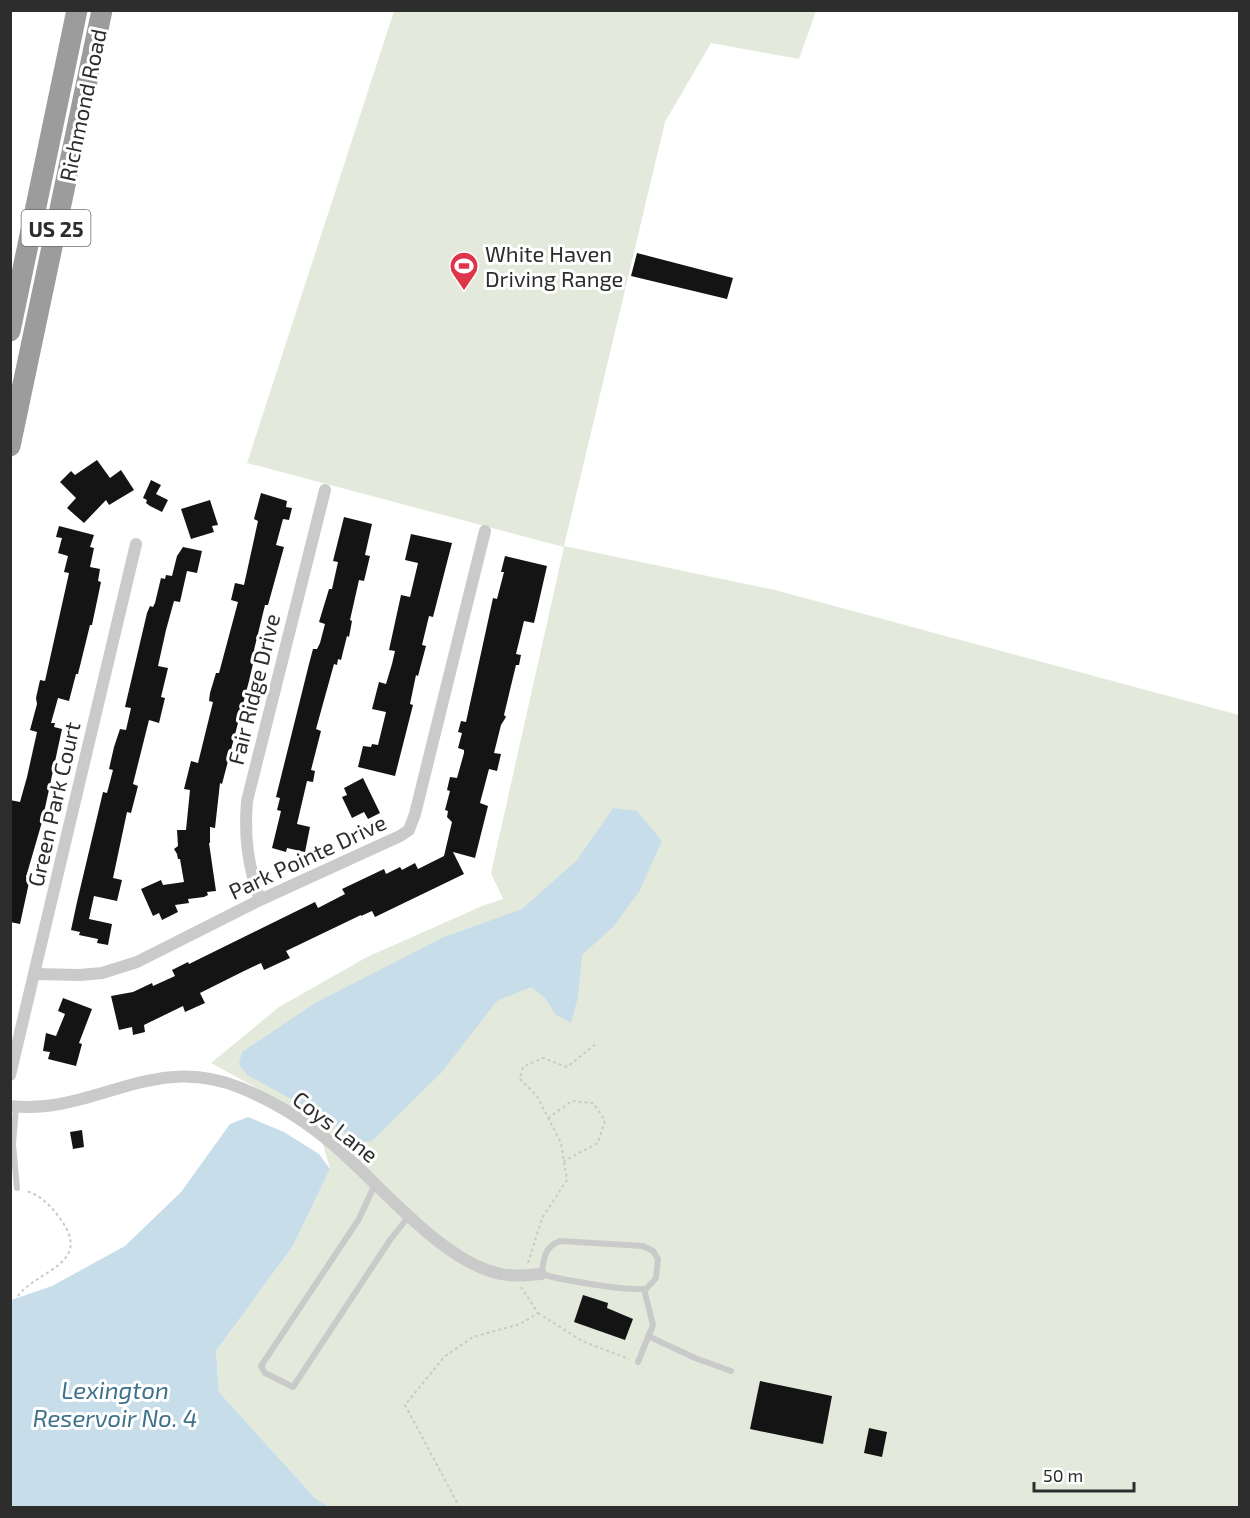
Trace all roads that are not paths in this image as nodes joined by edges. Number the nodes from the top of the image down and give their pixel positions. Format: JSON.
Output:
{"nodes":[{"id":1,"x":77,"y":10,"type":"edge"},
{"id":2,"x":102,"y":10,"type":"edge"},
{"id":3,"x":10,"y":331,"type":"edge"},
{"id":4,"x":15,"y":405,"type":"edge"},
{"id":5,"x":10,"y":446,"type":"edge"},
{"id":6,"x":325,"y":490,"type":"dead end"},
{"id":7,"x":484,"y":531,"type":"dead end"},
{"id":8,"x":136,"y":544,"type":"dead end"},
{"id":9,"x":260,"y":900,"type":"junction"},
{"id":10,"x":34,"y":974,"type":"junction"},
{"id":11,"x":10,"y":1075,"type":"edge"},
{"id":12,"x":14,"y":1107,"type":"edge"},
{"id":13,"x":375,"y":1183,"type":"junction"},
{"id":14,"x":17,"y":1188,"type":"road end"},
{"id":15,"x":410,"y":1216,"type":"junction"},
{"id":16,"x":542,"y":1274,"type":"junction"},
{"id":17,"x":644,"y":1289,"type":"junction"},
{"id":18,"x":648,"y":1336,"type":"junction"},
{"id":19,"x":638,"y":1362,"type":"road end"},
{"id":20,"x":731,"y":1371,"type":"dead end"}],
"edges":[{"from":1,"to":3,"type":"highway","name":"Richmond Road","number":"US 25"},
{"from":2,"to":4,"type":"highway","name":"Richmond Road","number":"US 25"},
{"from":4,"to":5,"type":"highway","name":"Richmond Road","number":"US 25"},
{"from":6,"to":9,"type":"street","name":"Fair Ridge Drive"},
{"from":7,"to":9,"type":"street","name":"Park Pointe Drive"},
{"from":8,"to":10,"type":"street","name":"Green Park Court"},
{"from":9,"to":10,"type":"street","name":"Park Pointe Drive"},
{"from":10,"to":11,"type":"street","name":"Green Park Court"},
{"from":12,"to":13,"type":"street","name":"Coys Lane"},
{"from":12,"to":14,"type":"lane"},
{"from":13,"to":15,"type":"street","name":"Coys Lane"},
{"from":13,"to":15,"type":"lane"},
{"from":15,"to":16,"type":"street","name":"Coys Lane"},
{"from":16,"to":17,"type":"lane"},
{"from":16,"to":17,"type":"lane"},
{"from":17,"to":18,"type":"lane"},
{"from":18,"to":19,"type":"lane"},
{"from":18,"to":20,"type":"lane"}]}
